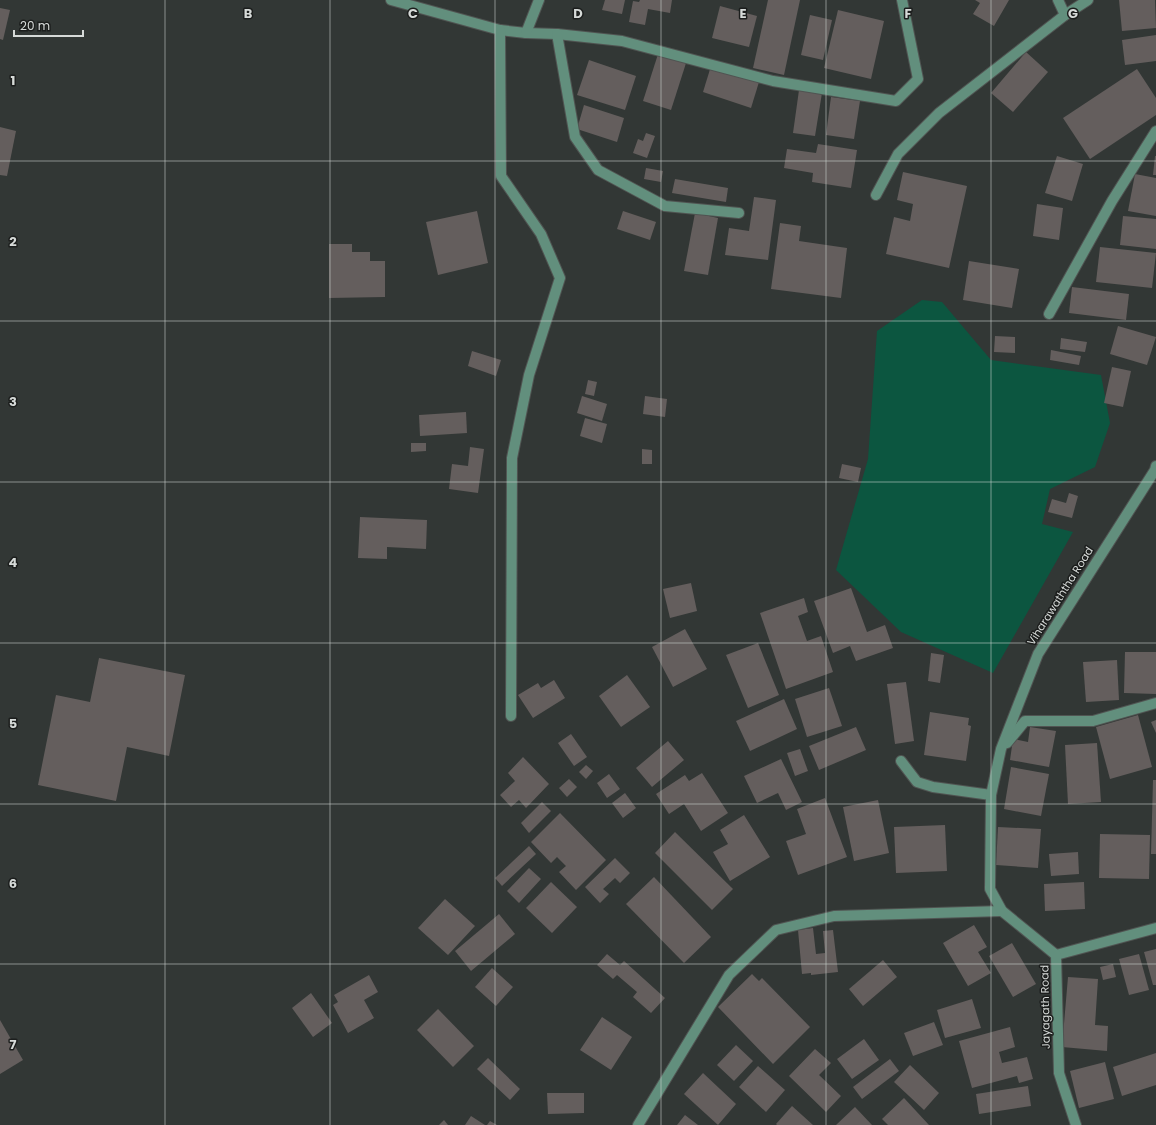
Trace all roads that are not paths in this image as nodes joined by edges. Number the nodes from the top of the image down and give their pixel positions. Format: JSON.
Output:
{"nodes":[{"id":1,"x":391,"y":0,"type":"edge"},
{"id":2,"x":539,"y":0,"type":"edge"},
{"id":3,"x":902,"y":0,"type":"edge"},
{"id":4,"x":1058,"y":0,"type":"edge"},
{"id":5,"x":1088,"y":0,"type":"edge"},
{"id":6,"x":1065,"y":15,"type":"junction"},
{"id":7,"x":500,"y":30,"type":"junction"},
{"id":8,"x":526,"y":33,"type":"junction"},
{"id":9,"x":557,"y":34,"type":"junction"},
{"id":10,"x":1156,"y":131,"type":"edge"},
{"id":11,"x":876,"y":195,"type":"dead end"},
{"id":12,"x":739,"y":213,"type":"dead end"},
{"id":13,"x":1049,"y":314,"type":"dead end"},
{"id":14,"x":1156,"y":466,"type":"edge"},
{"id":15,"x":1156,"y":703,"type":"edge"},
{"id":16,"x":511,"y":716,"type":"dead end"},
{"id":17,"x":1001,"y":749,"type":"junction"},
{"id":18,"x":901,"y":760,"type":"dead end"},
{"id":19,"x":991,"y":795,"type":"junction"},
{"id":20,"x":1002,"y":911,"type":"junction"},
{"id":21,"x":1156,"y":928,"type":"edge"},
{"id":22,"x":1056,"y":956,"type":"junction"},
{"id":23,"x":638,"y":1125,"type":"edge"},
{"id":24,"x":1076,"y":1125,"type":"edge"}],
"edges":[{"from":1,"to":7,"type":"street"},
{"from":2,"to":8,"type":"street"},
{"from":3,"to":9,"type":"street"},
{"from":4,"to":6,"type":"street"},
{"from":5,"to":6,"type":"street"},
{"from":6,"to":11,"type":"street"},
{"from":7,"to":8,"type":"street"},
{"from":7,"to":16,"type":"street"},
{"from":8,"to":9,"type":"street"},
{"from":9,"to":12,"type":"street"},
{"from":10,"to":13,"type":"street"},
{"from":14,"to":17,"type":"street","name":"Viharawaththa Road"},
{"from":15,"to":17,"type":"street"},
{"from":17,"to":19,"type":"street","name":"Viharawaththa Road"},
{"from":18,"to":19,"type":"street"},
{"from":19,"to":20,"type":"street","name":"Viharawaththa Road"},
{"from":20,"to":22,"type":"street","name":"Jayagath Road"},
{"from":20,"to":23,"type":"street"},
{"from":21,"to":22,"type":"street"},
{"from":22,"to":24,"type":"street","name":"Jayagath Road"}]}
